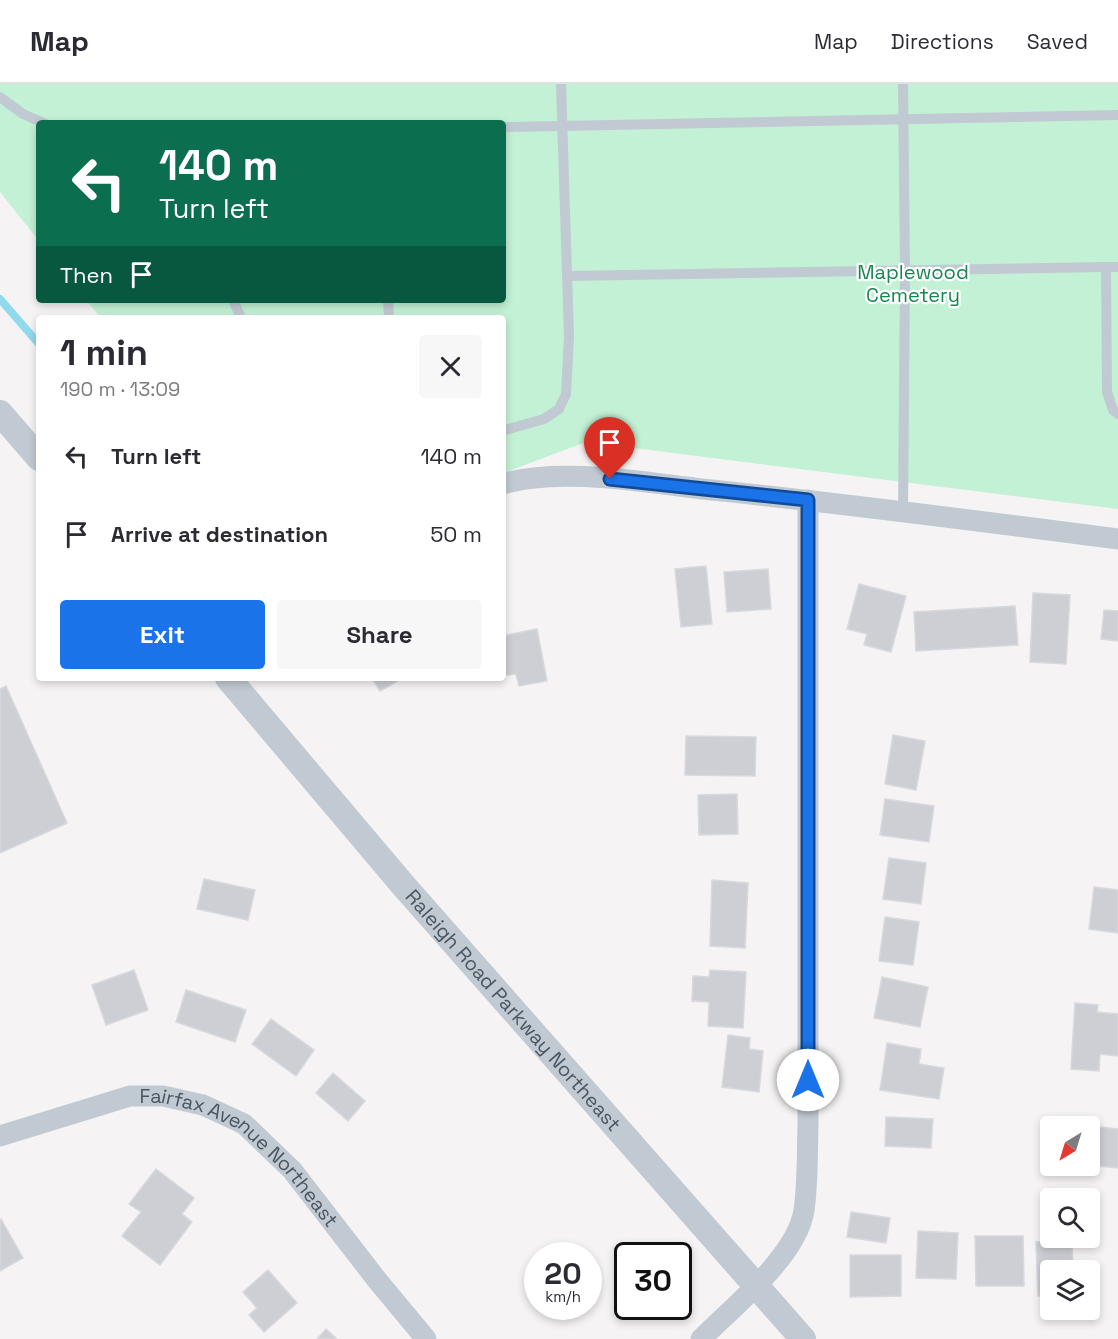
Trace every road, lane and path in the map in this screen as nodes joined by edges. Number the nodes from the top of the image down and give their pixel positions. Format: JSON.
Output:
{"nodes":[{"id":1,"x":561,"y":84,"type":"edge"},
{"id":2,"x":903,"y":84,"type":"edge"},
{"id":3,"x":0,"y":97,"type":"edge"},
{"id":4,"x":1118,"y":115,"type":"edge"},
{"id":5,"x":904,"y":118,"type":"junction"},
{"id":6,"x":37,"y":120,"type":"edge"},
{"id":7,"x":562,"y":125,"type":"junction"},
{"id":8,"x":506,"y":128,"type":"edge"},
{"id":9,"x":1106,"y":267,"type":"junction"},
{"id":10,"x":1118,"y":267,"type":"edge"},
{"id":11,"x":905,"y":270,"type":"junction"},
{"id":12,"x":568,"y":276,"type":"junction"},
{"id":13,"x":0,"y":413,"type":"edge"},
{"id":14,"x":1118,"y":414,"type":"edge"},
{"id":15,"x":506,"y":430,"type":"edge"},
{"id":16,"x":36,"y":455,"type":"edge"},
{"id":17,"x":506,"y":483,"type":"edge"},
{"id":18,"x":808,"y":500,"type":"junction"},
{"id":19,"x":903,"y":512,"type":"junction"},
{"id":20,"x":1118,"y":538,"type":"edge"},
{"id":21,"x":231,"y":681,"type":"edge"},
{"id":22,"x":0,"y":1136,"type":"edge"},
{"id":23,"x":754,"y":1286,"type":"junction"},
{"id":24,"x":426,"y":1339,"type":"edge"},
{"id":25,"x":701,"y":1339,"type":"edge"},
{"id":26,"x":803,"y":1339,"type":"edge"}],
"edges":[{"from":1,"to":7,"type":"lane"},
{"from":2,"to":5,"type":"lane"},
{"from":3,"to":6,"type":"lane"},
{"from":4,"to":5,"type":"lane"},
{"from":5,"to":7,"type":"lane"},
{"from":5,"to":11,"type":"lane"},
{"from":7,"to":8,"type":"lane"},
{"from":7,"to":12,"type":"lane"},
{"from":9,"to":10,"type":"lane"},
{"from":9,"to":11,"type":"lane"},
{"from":9,"to":14,"type":"lane"},
{"from":11,"to":12,"type":"lane"},
{"from":11,"to":19,"type":"lane"},
{"from":12,"to":15,"type":"lane"},
{"from":13,"to":16,"type":"street"},
{"from":17,"to":18,"type":"street"},
{"from":18,"to":19,"type":"street"},
{"from":18,"to":23,"type":"street"},
{"from":19,"to":20,"type":"street"},
{"from":21,"to":23,"type":"street","name":"Raleigh Road Parkway Northeast"},
{"from":22,"to":24,"type":"street","name":"Fairfax Avenue Northeast"},
{"from":23,"to":25,"type":"street"},
{"from":23,"to":26,"type":"street","name":"Raleigh Road Parkway Northeast"}]}
